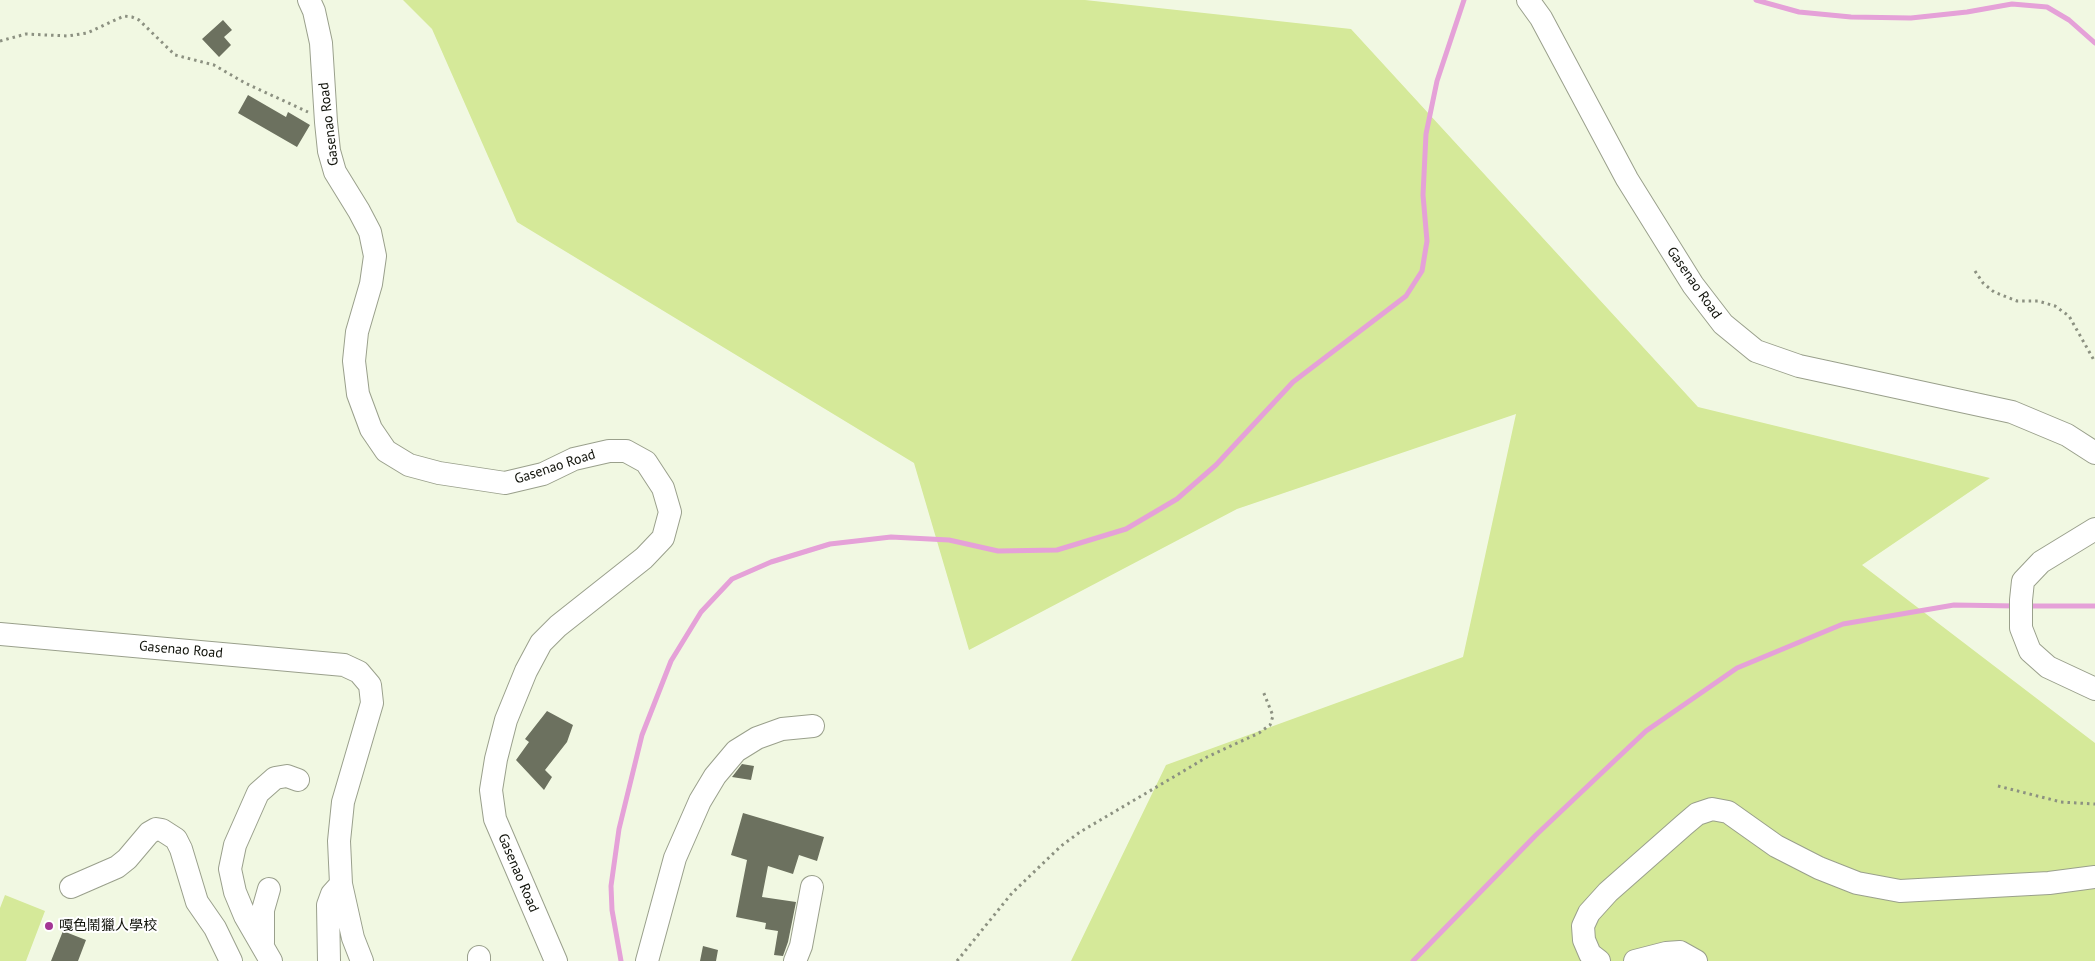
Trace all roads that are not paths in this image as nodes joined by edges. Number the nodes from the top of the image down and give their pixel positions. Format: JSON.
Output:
{"nodes":[{"id":1,"x":309,"y":0,"type":"edge"},
{"id":2,"x":1528,"y":0,"type":"edge"},
{"id":3,"x":2095,"y":453,"type":"edge"},
{"id":4,"x":2095,"y":530,"type":"edge"},
{"id":5,"x":0,"y":634,"type":"edge"},
{"id":6,"x":2095,"y":689,"type":"edge"},
{"id":7,"x":813,"y":726,"type":"dead end"},
{"id":8,"x":298,"y":780,"type":"dead end"},
{"id":9,"x":2095,"y":877,"type":"edge"},
{"id":10,"x":341,"y":884,"type":"junction"},
{"id":11,"x":71,"y":886,"type":"dead end"},
{"id":12,"x":812,"y":888,"type":"dead end"},
{"id":13,"x":269,"y":889,"type":"dead end"},
{"id":14,"x":267,"y":953,"type":"edge"},
{"id":15,"x":231,"y":961,"type":"edge"},
{"id":16,"x":329,"y":961,"type":"edge"},
{"id":17,"x":362,"y":961,"type":"edge"},
{"id":18,"x":556,"y":961,"type":"edge"},
{"id":19,"x":647,"y":961,"type":"edge"},
{"id":20,"x":795,"y":961,"type":"edge"},
{"id":21,"x":1599,"y":961,"type":"edge"},
{"id":22,"x":1635,"y":961,"type":"edge"},
{"id":23,"x":1696,"y":961,"type":"edge"}],
"edges":[{"from":1,"to":18,"type":"street","name":"Gasenao Road"},
{"from":2,"to":3,"type":"street","name":"Gasenao Road"},
{"from":4,"to":6,"type":"street"},
{"from":5,"to":10,"type":"street","name":"Gasenao Road"},
{"from":7,"to":19,"type":"street"},
{"from":8,"to":14,"type":"street"},
{"from":9,"to":21,"type":"street"},
{"from":10,"to":16,"type":"street"},
{"from":10,"to":17,"type":"street","name":"Gasenao Road"},
{"from":11,"to":15,"type":"street"},
{"from":12,"to":20,"type":"street"},
{"from":13,"to":14,"type":"street"},
{"from":22,"to":23,"type":"street"}]}
